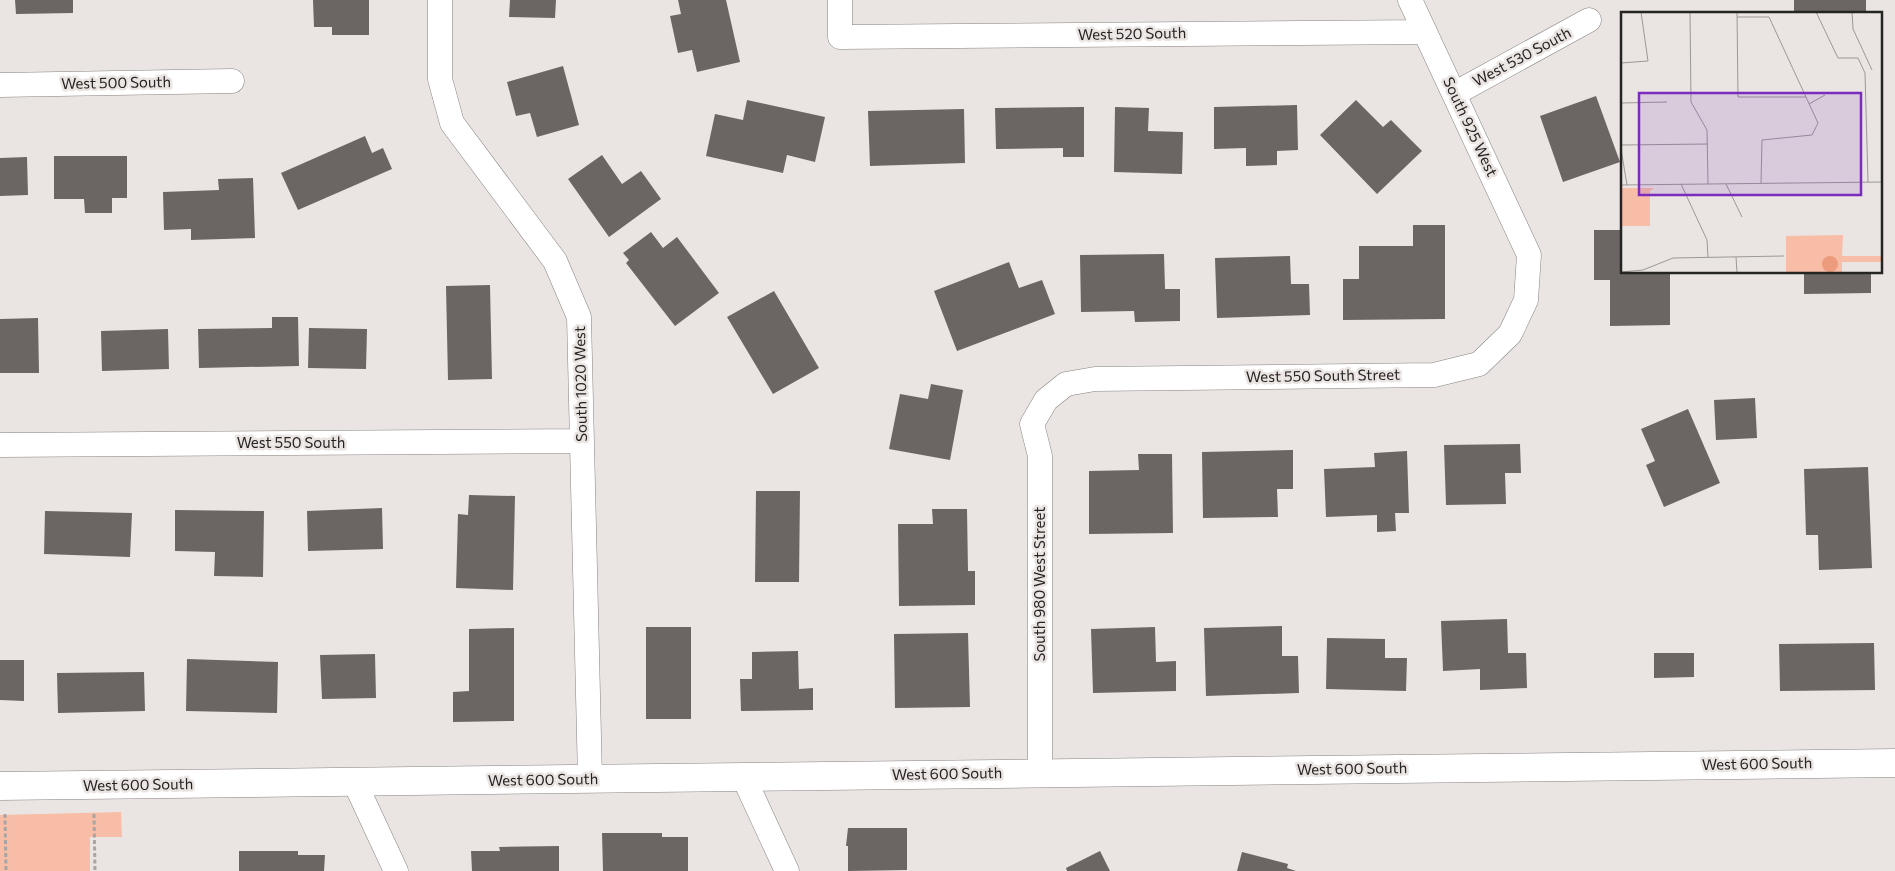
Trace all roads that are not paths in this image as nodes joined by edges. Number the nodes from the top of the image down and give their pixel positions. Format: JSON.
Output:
{"nodes":[{"id":1,"x":440,"y":0,"type":"edge"},
{"id":2,"x":840,"y":0,"type":"edge"},
{"id":3,"x":1410,"y":0,"type":"edge"},
{"id":4,"x":1589,"y":20,"type":"dead end"},
{"id":5,"x":1425,"y":32,"type":"junction"},
{"id":6,"x":232,"y":81,"type":"dead end"},
{"id":7,"x":0,"y":84,"type":"edge"},
{"id":8,"x":1454,"y":94,"type":"junction"},
{"id":9,"x":1529,"y":255,"type":"joint"},
{"id":10,"x":1046,"y":400,"type":"joint"},
{"id":11,"x":582,"y":441,"type":"junction"},
{"id":12,"x":0,"y":446,"type":"edge"},
{"id":13,"x":1895,"y":763,"type":"edge"},
{"id":14,"x":1040,"y":773,"type":"junction"},
{"id":15,"x":744,"y":776,"type":"junction"},
{"id":16,"x":590,"y":779,"type":"junction"},
{"id":17,"x":355,"y":783,"type":"junction"},
{"id":18,"x":2,"y":799,"type":"edge"},
{"id":19,"x":396,"y":871,"type":"edge"},
{"id":20,"x":787,"y":871,"type":"edge"}],
"edges":[{"from":1,"to":11,"type":"street","name":"South 1020 West"},
{"from":2,"to":5,"type":"street","name":"West 520 South"},
{"from":3,"to":5,"type":"street","name":"South 925 West"},
{"from":4,"to":8,"type":"street","name":"West 530 South"},
{"from":5,"to":8,"type":"street","name":"South 925 West"},
{"from":6,"to":7,"type":"street","name":"West 500 South"},
{"from":8,"to":9,"type":"street","name":"South 925 West"},
{"from":9,"to":10,"type":"street","name":"West 550 South Street"},
{"from":10,"to":14,"type":"street","name":"South 980 West Street"},
{"from":11,"to":12,"type":"street","name":"West 550 South"},
{"from":11,"to":16,"type":"street","name":"South 1020 West"},
{"from":13,"to":14,"type":"street","name":"West 600 South"},
{"from":14,"to":15,"type":"street","name":"West 600 South"},
{"from":15,"to":16,"type":"street","name":"West 600 South"},
{"from":15,"to":20,"type":"street"},
{"from":16,"to":17,"type":"street","name":"West 600 South"},
{"from":17,"to":18,"type":"street","name":"West 600 South"},
{"from":17,"to":19,"type":"street"}]}
